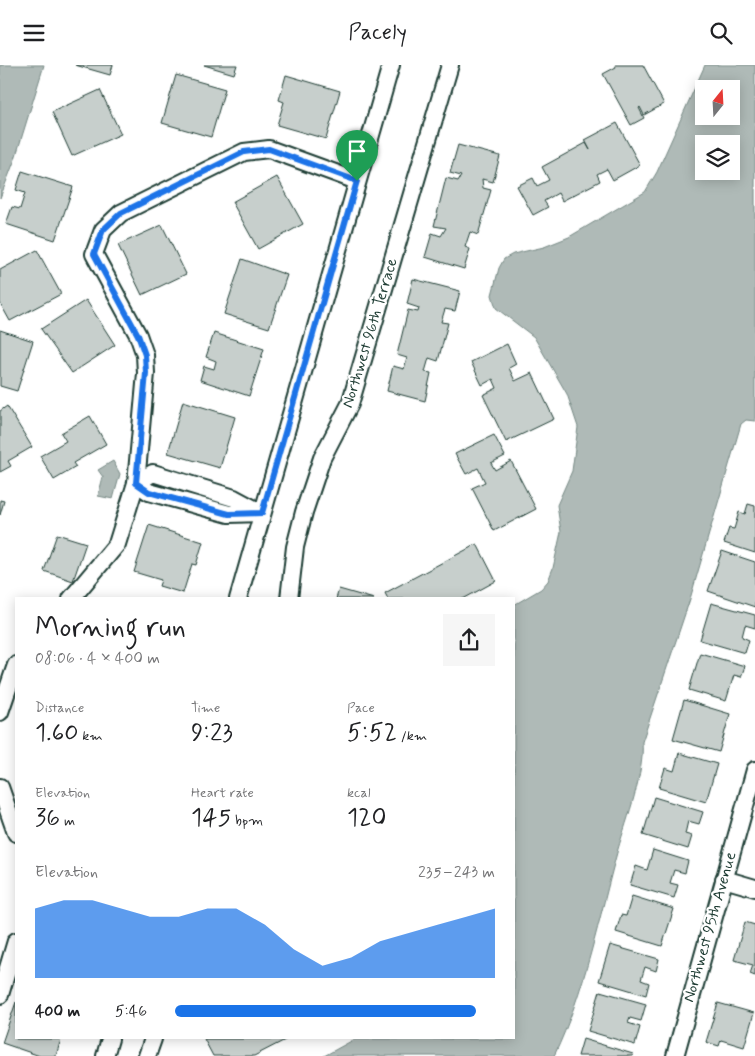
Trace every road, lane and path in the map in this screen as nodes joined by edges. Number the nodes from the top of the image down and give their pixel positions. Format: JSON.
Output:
{"nodes":[{"id":1,"x":392,"y":65,"type":"edge"},
{"id":2,"x":450,"y":65,"type":"edge"},
{"id":3,"x":357,"y":181,"type":"junction"},
{"id":4,"x":136,"y":483,"type":"junction"},
{"id":5,"x":262,"y":513,"type":"junction"},
{"id":6,"x":73,"y":597,"type":"edge"},
{"id":7,"x":239,"y":597,"type":"edge"},
{"id":8,"x":288,"y":597,"type":"edge"},
{"id":9,"x":15,"y":668,"type":"edge"},
{"id":10,"x":0,"y":712,"type":"edge"},
{"id":11,"x":755,"y":770,"type":"edge"},
{"id":12,"x":0,"y":787,"type":"edge"},
{"id":13,"x":15,"y":830,"type":"edge"},
{"id":14,"x":724,"y":879,"type":"junction"},
{"id":15,"x":755,"y":889,"type":"edge"},
{"id":16,"x":15,"y":949,"type":"edge"},
{"id":17,"x":12,"y":972,"type":"edge"},
{"id":18,"x":0,"y":995,"type":"edge"},
{"id":19,"x":110,"y":1039,"type":"edge"},
{"id":20,"x":153,"y":1039,"type":"edge"},
{"id":21,"x":105,"y":1056,"type":"edge"},
{"id":22,"x":147,"y":1056,"type":"edge"},
{"id":23,"x":675,"y":1056,"type":"edge"}],
"edges":[{"from":1,"to":3,"type":"street"},
{"from":2,"to":8,"type":"street","name":"Northwest 96th Terrace"},
{"from":3,"to":4,"type":"street"},
{"from":3,"to":5,"type":"street"},
{"from":4,"to":5,"type":"street"},
{"from":4,"to":6,"type":"street"},
{"from":5,"to":7,"type":"street"},
{"from":9,"to":10,"type":"street"},
{"from":11,"to":14,"type":"street","name":"Northwest 95th Avenue"},
{"from":12,"to":13,"type":"street"},
{"from":14,"to":15,"type":"street"},
{"from":14,"to":23,"type":"street","name":"Northwest 95th Avenue"},
{"from":16,"to":17,"type":"street"},
{"from":17,"to":18,"type":"street"},
{"from":19,"to":21,"type":"street"},
{"from":20,"to":22,"type":"street"}]}
